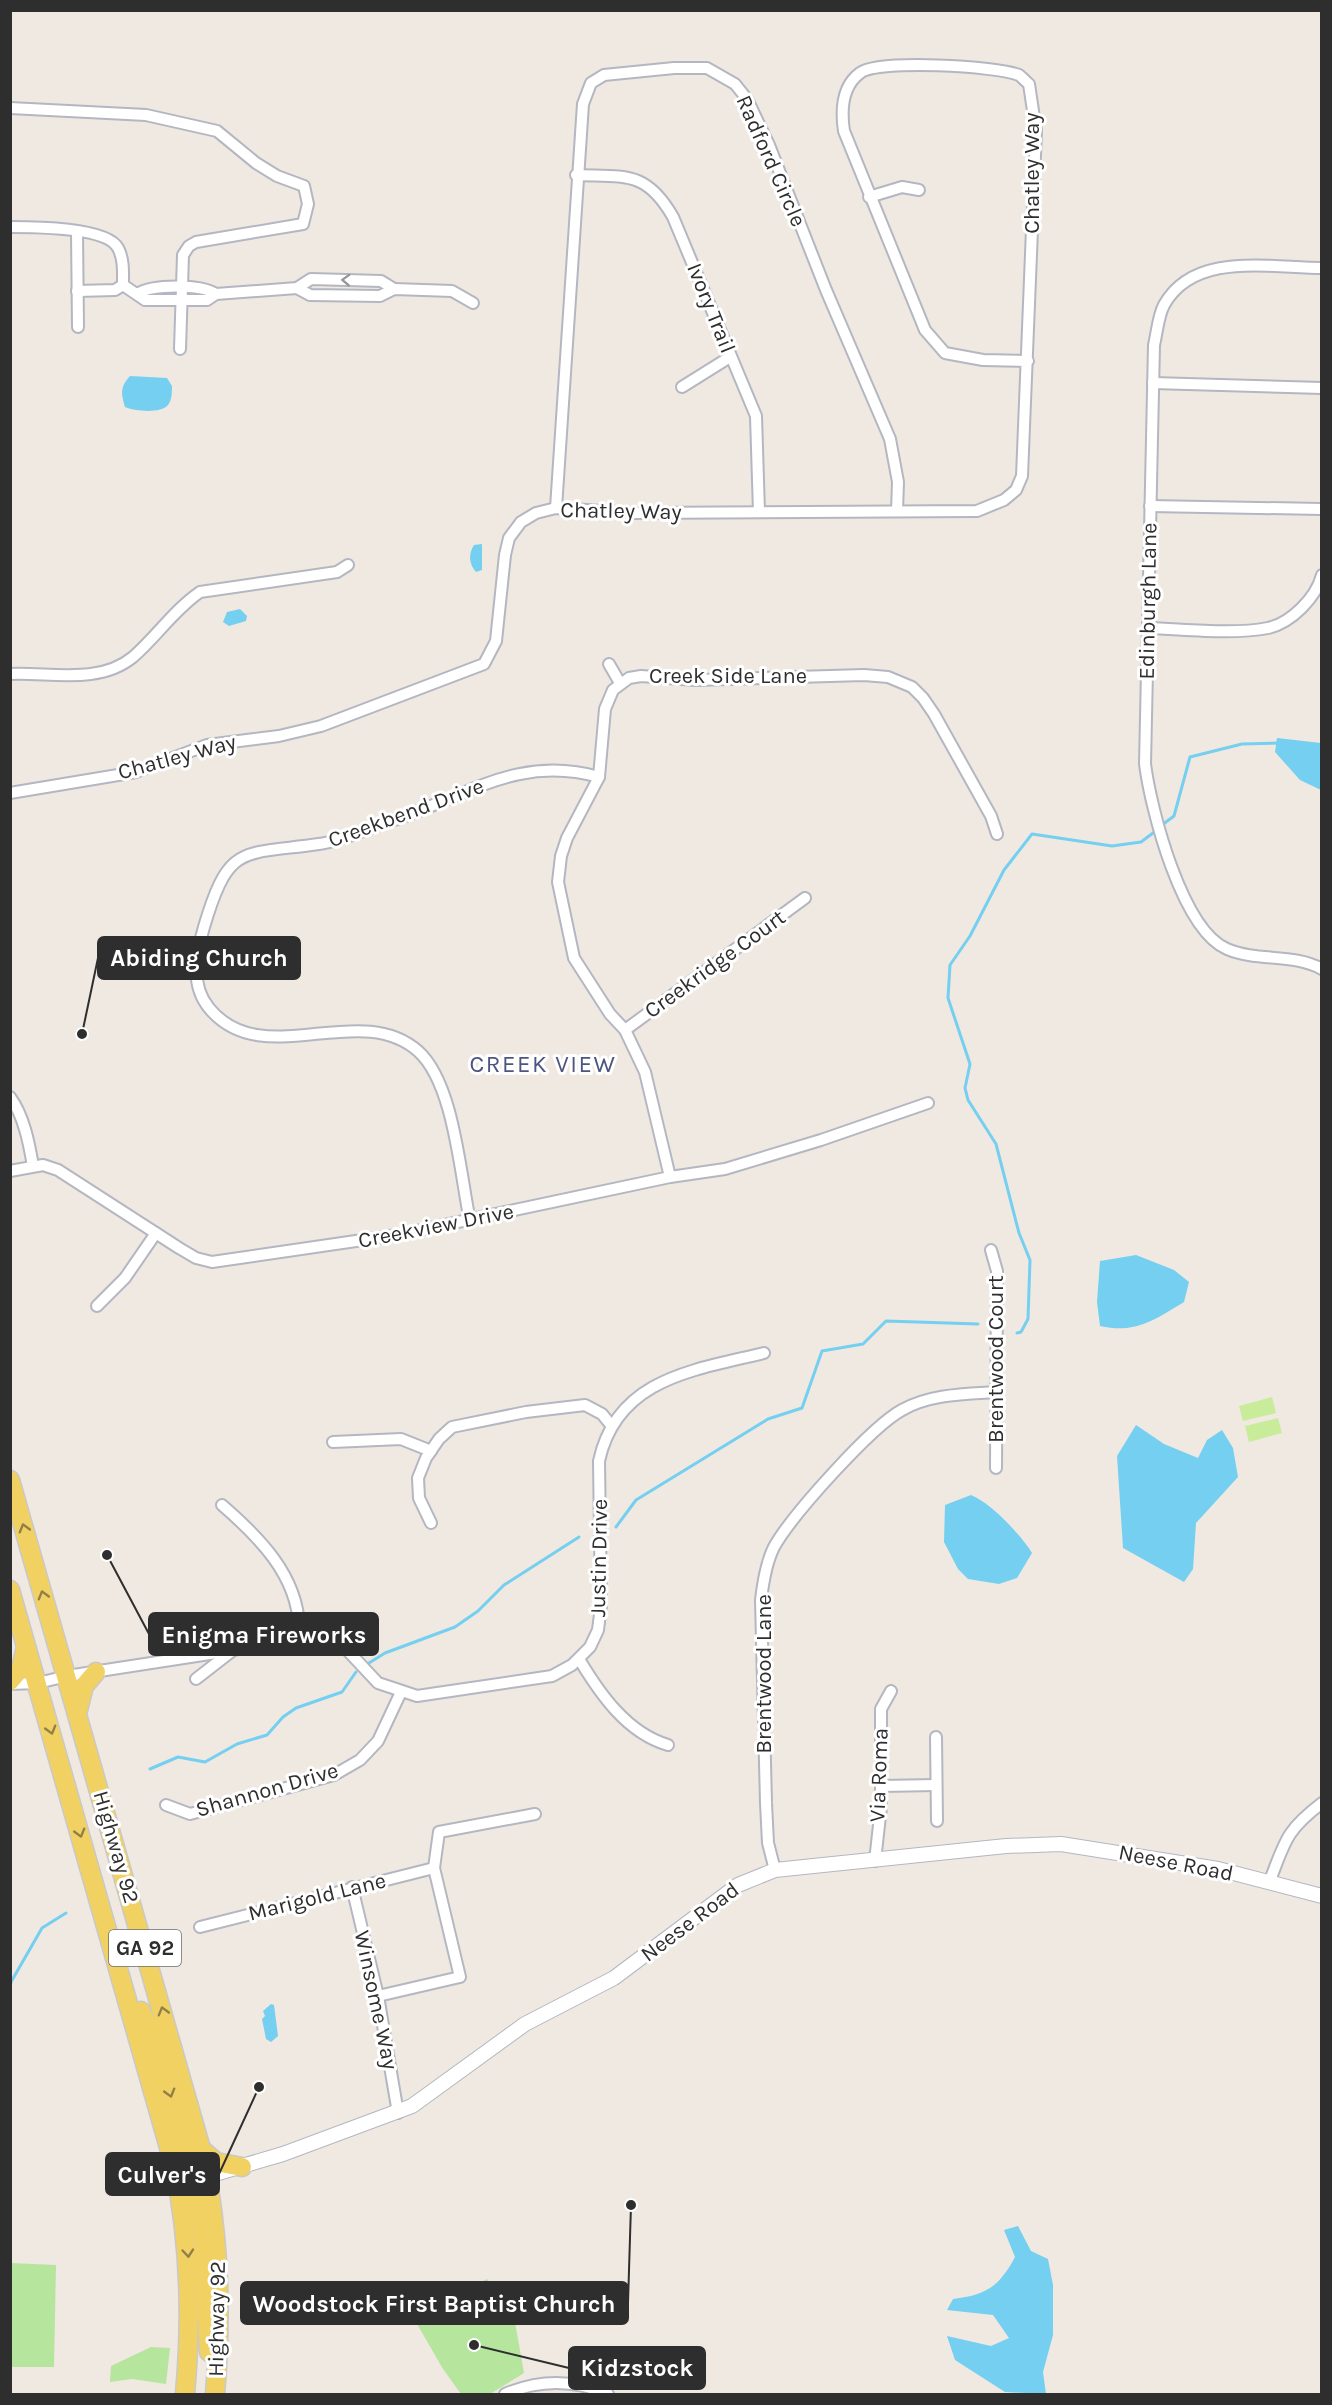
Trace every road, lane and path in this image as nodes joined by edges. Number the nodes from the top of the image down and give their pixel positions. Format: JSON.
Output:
{"nodes":[{"id":1,"x":10,"y":108,"type":"edge"},
{"id":2,"x":576,"y":175,"type":"junction"},
{"id":3,"x":919,"y":190,"type":"dead end"},
{"id":4,"x":870,"y":197,"type":"junction"},
{"id":5,"x":10,"y":227,"type":"edge"},
{"id":6,"x":77,"y":232,"type":"junction"},
{"id":7,"x":1322,"y":268,"type":"edge"},
{"id":8,"x":123,"y":285,"type":"junction"},
{"id":9,"x":181,"y":288,"type":"junction"},
{"id":10,"x":297,"y":288,"type":"junction"},
{"id":11,"x":394,"y":289,"type":"junction"},
{"id":12,"x":77,"y":291,"type":"junction"},
{"id":13,"x":137,"y":294,"type":"junction"},
{"id":14,"x":216,"y":294,"type":"junction"},
{"id":15,"x":181,"y":301,"type":"junction"},
{"id":16,"x":473,"y":303,"type":"dead end"},
{"id":17,"x":78,"y":327,"type":"dead end"},
{"id":18,"x":180,"y":349,"type":"dead end"},
{"id":19,"x":730,"y":357,"type":"junction"},
{"id":20,"x":1028,"y":361,"type":"junction"},
{"id":21,"x":1153,"y":382,"type":"junction"},
{"id":22,"x":682,"y":387,"type":"dead end"},
{"id":23,"x":1322,"y":388,"type":"edge"},
{"id":24,"x":1150,"y":506,"type":"junction"},
{"id":25,"x":556,"y":508,"type":"junction"},
{"id":26,"x":1322,"y":509,"type":"edge"},
{"id":27,"x":897,"y":511,"type":"junction"},
{"id":28,"x":759,"y":512,"type":"junction"},
{"id":29,"x":348,"y":565,"type":"dead end"},
{"id":30,"x":1322,"y":575,"type":"edge"},
{"id":31,"x":1148,"y":628,"type":"junction"},
{"id":32,"x":609,"y":664,"type":"dead end"},
{"id":33,"x":10,"y":674,"type":"edge"},
{"id":34,"x":620,"y":683,"type":"junction"},
{"id":35,"x":599,"y":777,"type":"junction"},
{"id":36,"x":10,"y":793,"type":"edge"},
{"id":37,"x":997,"y":834,"type":"dead end"},
{"id":38,"x":805,"y":898,"type":"dead end"},
{"id":39,"x":1322,"y":969,"type":"edge"},
{"id":40,"x":625,"y":1030,"type":"junction"},
{"id":41,"x":10,"y":1096,"type":"edge"},
{"id":42,"x":928,"y":1103,"type":"dead end"},
{"id":43,"x":33,"y":1166,"type":"junction"},
{"id":44,"x":10,"y":1170,"type":"edge"},
{"id":45,"x":670,"y":1177,"type":"junction"},
{"id":46,"x":470,"y":1221,"type":"junction"},
{"id":47,"x":156,"y":1233,"type":"junction"},
{"id":48,"x":991,"y":1250,"type":"dead end"},
{"id":49,"x":97,"y":1305,"type":"dead end"},
{"id":50,"x":764,"y":1353,"type":"dead end"},
{"id":51,"x":996,"y":1392,"type":"junction"},
{"id":52,"x":611,"y":1425,"type":"junction"},
{"id":53,"x":333,"y":1442,"type":"dead end"},
{"id":54,"x":431,"y":1451,"type":"junction"},
{"id":55,"x":996,"y":1468,"type":"dead end"},
{"id":56,"x":10,"y":1480,"type":"edge"},
{"id":57,"x":222,"y":1505,"type":"dead end"},
{"id":58,"x":431,"y":1523,"type":"dead end"},
{"id":59,"x":10,"y":1590,"type":"edge"},
{"id":60,"x":299,"y":1626,"type":"junction"},
{"id":61,"x":26,"y":1645,"type":"junction"},
{"id":62,"x":232,"y":1651,"type":"junction"},
{"id":63,"x":579,"y":1659,"type":"junction"},
{"id":64,"x":96,"y":1671,"type":"junction"},
{"id":65,"x":67,"y":1676,"type":"junction"},
{"id":66,"x":196,"y":1679,"type":"dead end"},
{"id":67,"x":10,"y":1683,"type":"edge"},
{"id":68,"x":38,"y":1683,"type":"junction"},
{"id":69,"x":891,"y":1691,"type":"dead end"},
{"id":70,"x":401,"y":1692,"type":"junction"},
{"id":71,"x":79,"y":1718,"type":"junction"},
{"id":72,"x":936,"y":1737,"type":"dead end"},
{"id":73,"x":668,"y":1745,"type":"dead end"},
{"id":74,"x":936,"y":1785,"type":"junction"},
{"id":75,"x":881,"y":1786,"type":"junction"},
{"id":76,"x":1322,"y":1803,"type":"edge"},
{"id":77,"x":166,"y":1805,"type":"dead end"},
{"id":78,"x":535,"y":1814,"type":"dead end"},
{"id":79,"x":937,"y":1821,"type":"dead end"},
{"id":80,"x":875,"y":1861,"type":"junction"},
{"id":81,"x":434,"y":1868,"type":"junction"},
{"id":82,"x":775,"y":1870,"type":"junction"},
{"id":83,"x":1269,"y":1883,"type":"junction"},
{"id":84,"x":352,"y":1887,"type":"junction"},
{"id":85,"x":1322,"y":1896,"type":"edge"},
{"id":86,"x":200,"y":1927,"type":"dead end"},
{"id":87,"x":378,"y":1996,"type":"junction"},
{"id":88,"x":398,"y":2113,"type":"junction"},
{"id":89,"x":201,"y":2149,"type":"junction"},
{"id":90,"x":236,"y":2168,"type":"junction"},
{"id":91,"x":193,"y":2181,"type":"junction"},
{"id":92,"x":212,"y":2208,"type":"junction"},
{"id":93,"x":188,"y":2352,"type":"junction"},
{"id":94,"x":215,"y":2389,"type":"edge"},
{"id":95,"x":185,"y":2394,"type":"edge"},
{"id":96,"x":194,"y":2394,"type":"edge"},
{"id":97,"x":505,"y":2394,"type":"edge"},
{"id":98,"x":608,"y":2394,"type":"edge"}],
"edges":[{"from":1,"to":9,"type":"street"},
{"from":2,"to":19,"type":"street","name":"Ivory Trail"},
{"from":2,"to":25,"type":"street","name":"Radford Circle"},
{"from":2,"to":27,"type":"street","name":"Radford Circle"},
{"from":3,"to":4,"type":"street"},
{"from":4,"to":20,"type":"street","name":"Chatley Way"},
{"from":4,"to":20,"type":"street","name":"Chatley Way"},
{"from":5,"to":6,"type":"street"},
{"from":6,"to":8,"type":"street"},
{"from":6,"to":12,"type":"street"},
{"from":7,"to":21,"type":"street","name":"Edinburgh Lane"},
{"from":8,"to":12,"type":"street"},
{"from":8,"to":13,"type":"street"},
{"from":9,"to":13,"type":"street"},
{"from":9,"to":14,"type":"street"},
{"from":9,"to":15,"type":"street"},
{"from":10,"to":11,"type":"street"},
{"from":11,"to":10,"type":"street","one_way":true},
{"from":10,"to":14,"type":"street"},
{"from":11,"to":16,"type":"street"},
{"from":12,"to":17,"type":"street"},
{"from":13,"to":15,"type":"street"},
{"from":14,"to":15,"type":"street"},
{"from":15,"to":18,"type":"street"},
{"from":19,"to":22,"type":"street"},
{"from":19,"to":28,"type":"street","name":"Ivory Trail"},
{"from":20,"to":27,"type":"street","name":"Chatley Way"},
{"from":21,"to":23,"type":"street"},
{"from":21,"to":24,"type":"street","name":"Edinburgh Lane"},
{"from":24,"to":26,"type":"street"},
{"from":24,"to":31,"type":"street","name":"Edinburgh Lane"},
{"from":25,"to":28,"type":"street","name":"Chatley Way"},
{"from":25,"to":36,"type":"street","name":"Chatley Way"},
{"from":27,"to":28,"type":"street","name":"Chatley Way"},
{"from":29,"to":33,"type":"street"},
{"from":30,"to":31,"type":"street"},
{"from":31,"to":39,"type":"street","name":"Edinburgh Lane"},
{"from":32,"to":34,"type":"street"},
{"from":34,"to":35,"type":"street","name":"Creek Side Lane"},
{"from":34,"to":37,"type":"street","name":"Creek Side Lane"},
{"from":35,"to":40,"type":"street","name":"Creek Side Lane"},
{"from":35,"to":46,"type":"street","name":"Creekbend Drive"},
{"from":38,"to":40,"type":"street","name":"Creekridge Court"},
{"from":40,"to":45,"type":"street","name":"Creek Side Lane"},
{"from":41,"to":43,"type":"street"},
{"from":42,"to":45,"type":"street","name":"Creekview Drive"},
{"from":43,"to":44,"type":"street"},
{"from":43,"to":47,"type":"street","name":"Creekview Drive"},
{"from":45,"to":46,"type":"street","name":"Creekview Drive"},
{"from":46,"to":47,"type":"street","name":"Creekview Drive"},
{"from":47,"to":49,"type":"street"},
{"from":48,"to":51,"type":"street","name":"Brentwood Court"},
{"from":50,"to":52,"type":"street","name":"Justin Drive"},
{"from":51,"to":55,"type":"street","name":"Brentwood Court"},
{"from":51,"to":82,"type":"street","name":"Brentwood Lane"},
{"from":52,"to":54,"type":"street"},
{"from":52,"to":63,"type":"street","name":"Justin Drive"},
{"from":53,"to":54,"type":"street"},
{"from":54,"to":58,"type":"street"},
{"from":65,"to":56,"type":"main road","name":"Highway 92","number":"GA 92","one_way":true},
{"from":57,"to":60,"type":"street"},
{"from":59,"to":61,"type":"main road","name":"Highway 92","number":"GA 92"},
{"from":60,"to":62,"type":"street"},
{"from":60,"to":70,"type":"street","name":"Justin Drive"},
{"from":61,"to":67,"type":"main road"},
{"from":61,"to":68,"type":"main road","name":"Highway 92","number":"GA 92"},
{"from":62,"to":64,"type":"street"},
{"from":62,"to":66,"type":"street"},
{"from":63,"to":70,"type":"street","name":"Justin Drive"},
{"from":63,"to":73,"type":"street"},
{"from":64,"to":65,"type":"street"},
{"from":64,"to":71,"type":"main road"},
{"from":65,"to":68,"type":"street"},
{"from":65,"to":71,"type":"main road","name":"Highway 92","number":"GA 92"},
{"from":67,"to":68,"type":"street"},
{"from":68,"to":91,"type":"main road","name":"Highway 92","number":"GA 92","one_way":true},
{"from":69,"to":75,"type":"street","name":"Via Roma"},
{"from":70,"to":77,"type":"street","name":"Shannon Drive"},
{"from":89,"to":71,"type":"main road","name":"Highway 92","number":"GA 92","one_way":true},
{"from":72,"to":74,"type":"street"},
{"from":74,"to":75,"type":"street"},
{"from":74,"to":79,"type":"street"},
{"from":75,"to":80,"type":"street","name":"Via Roma"},
{"from":76,"to":83,"type":"street"},
{"from":78,"to":81,"type":"street"},
{"from":80,"to":82,"type":"street","name":"Neese Road"},
{"from":80,"to":83,"type":"street","name":"Neese Road"},
{"from":81,"to":84,"type":"street","name":"Marigold Lane"},
{"from":81,"to":87,"type":"street"},
{"from":82,"to":88,"type":"street","name":"Neese Road"},
{"from":83,"to":85,"type":"street","name":"Neese Road"},
{"from":84,"to":86,"type":"street","name":"Marigold Lane"},
{"from":84,"to":87,"type":"street","name":"Winsome Way"},
{"from":87,"to":88,"type":"street","name":"Winsome Way"},
{"from":88,"to":90,"type":"street","name":"Neese Road"},
{"from":89,"to":90,"type":"main road"},
{"from":89,"to":91,"type":"main road","name":"Highway 92","number":"GA 92"},
{"from":90,"to":91,"type":"street","name":"Neese Road"},
{"from":90,"to":92,"type":"main road"},
{"from":91,"to":92,"type":"main road","name":"Highway 92","number":"GA 92"},
{"from":91,"to":93,"type":"main road","name":"Highway 92","number":"GA 92","one_way":true},
{"from":91,"to":94,"type":"main road"},
{"from":92,"to":94,"type":"main road","name":"Highway 92","number":"GA 92"},
{"from":93,"to":95,"type":"main road","name":"Highway 92","number":"GA 92"},
{"from":93,"to":96,"type":"main road"},
{"from":97,"to":98,"type":"street"}]}
